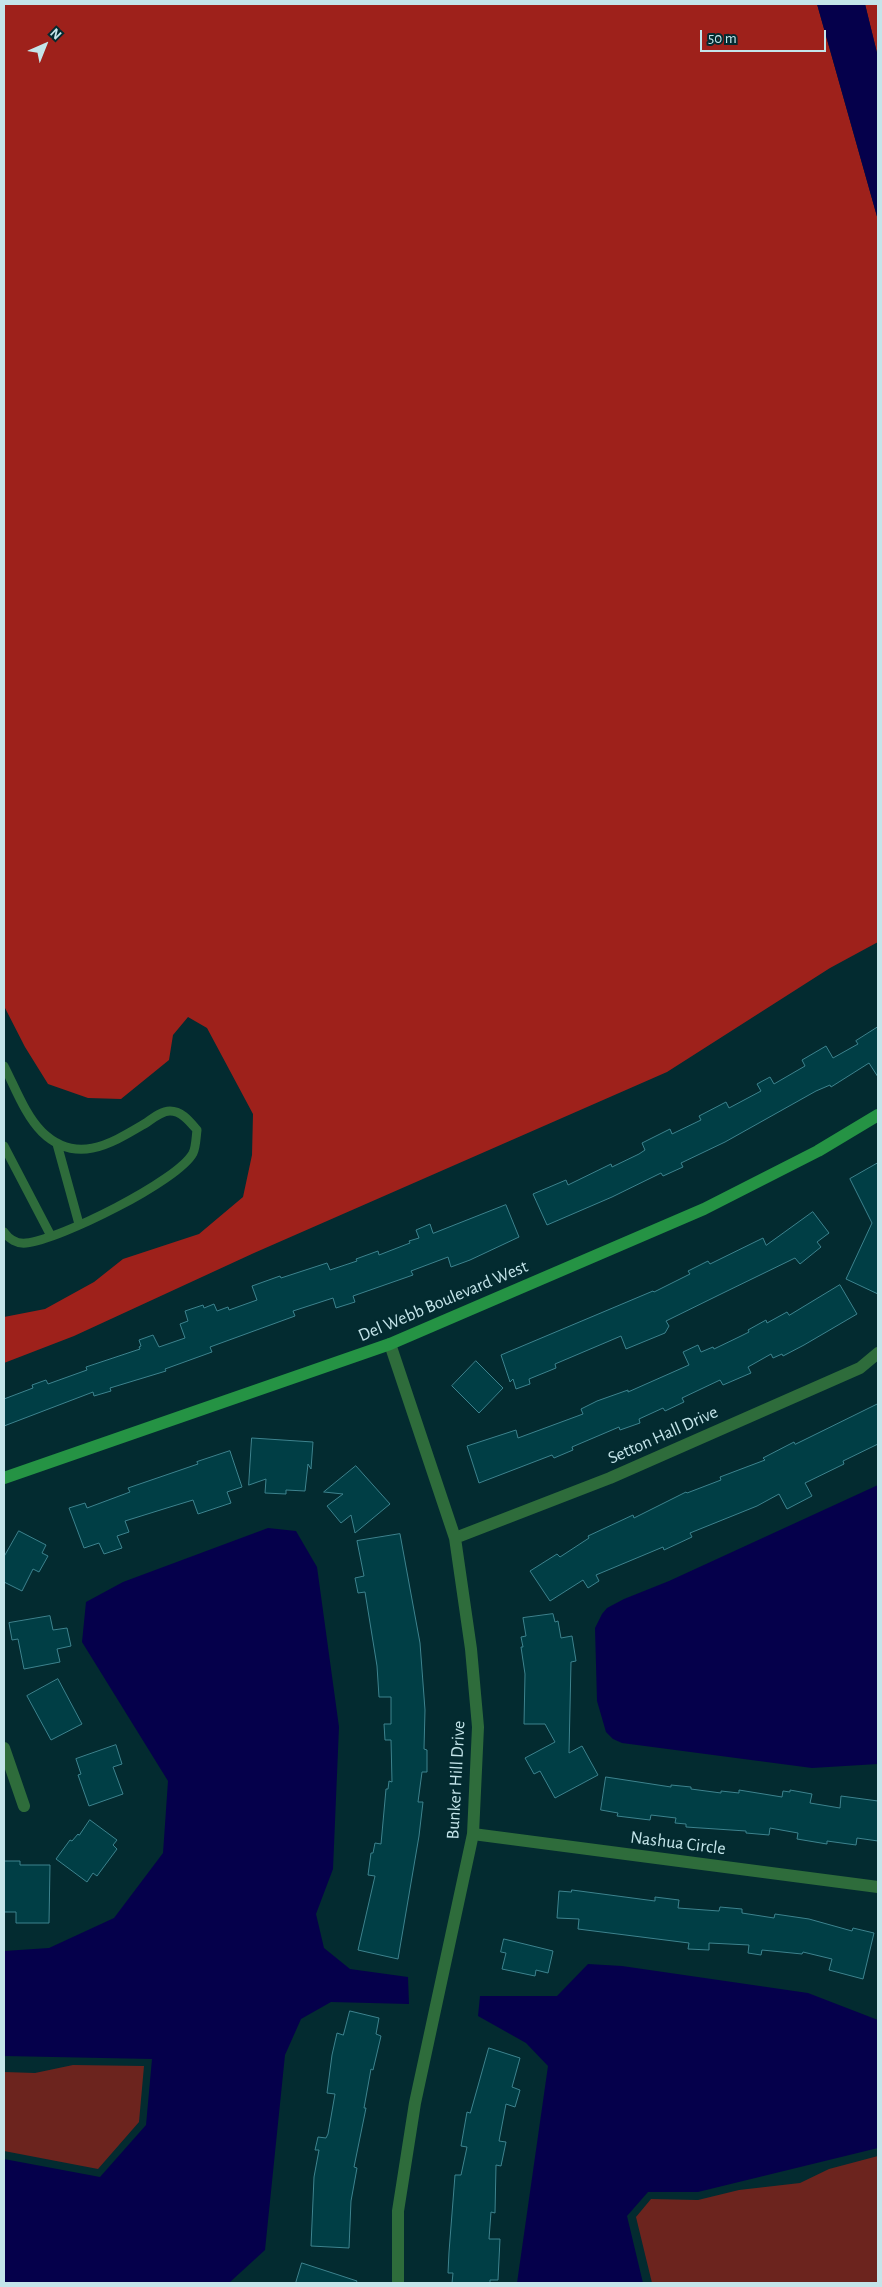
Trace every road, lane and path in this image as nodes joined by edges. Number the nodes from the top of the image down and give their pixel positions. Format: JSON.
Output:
{"nodes":[{"id":1,"x":4,"y":1066,"type":"edge"},
{"id":2,"x":878,"y":1115,"type":"edge"},
{"id":3,"x":57,"y":1144,"type":"junction"},
{"id":4,"x":4,"y":1146,"type":"edge"},
{"id":5,"x":80,"y":1224,"type":"junction"},
{"id":6,"x":4,"y":1232,"type":"edge"},
{"id":7,"x":51,"y":1236,"type":"junction"},
{"id":8,"x":390,"y":1344,"type":"junction"},
{"id":9,"x":878,"y":1353,"type":"edge"},
{"id":10,"x":4,"y":1478,"type":"edge"},
{"id":11,"x":455,"y":1538,"type":"junction"},
{"id":12,"x":4,"y":1748,"type":"edge"},
{"id":13,"x":24,"y":1806,"type":"dead end"},
{"id":14,"x":473,"y":1834,"type":"junction"},
{"id":15,"x":878,"y":1887,"type":"edge"},
{"id":16,"x":398,"y":2283,"type":"edge"}],
"edges":[{"from":1,"to":3,"type":"lane"},
{"from":2,"to":8,"type":"street","name":"Del Webb Boulevard West"},
{"from":3,"to":5,"type":"lane"},
{"from":3,"to":5,"type":"lane"},
{"from":4,"to":7,"type":"lane"},
{"from":5,"to":7,"type":"lane"},
{"from":6,"to":7,"type":"lane"},
{"from":8,"to":10,"type":"street","name":"Del Webb Boulevard West"},
{"from":8,"to":11,"type":"street","name":"Bunker Hill Drive"},
{"from":9,"to":11,"type":"street","name":"Setton Hall Drive"},
{"from":11,"to":14,"type":"street","name":"Bunker Hill Drive"},
{"from":12,"to":13,"type":"street"},
{"from":14,"to":15,"type":"street","name":"Nashua Circle"},
{"from":14,"to":16,"type":"street","name":"Bunker Hill Drive"}]}
